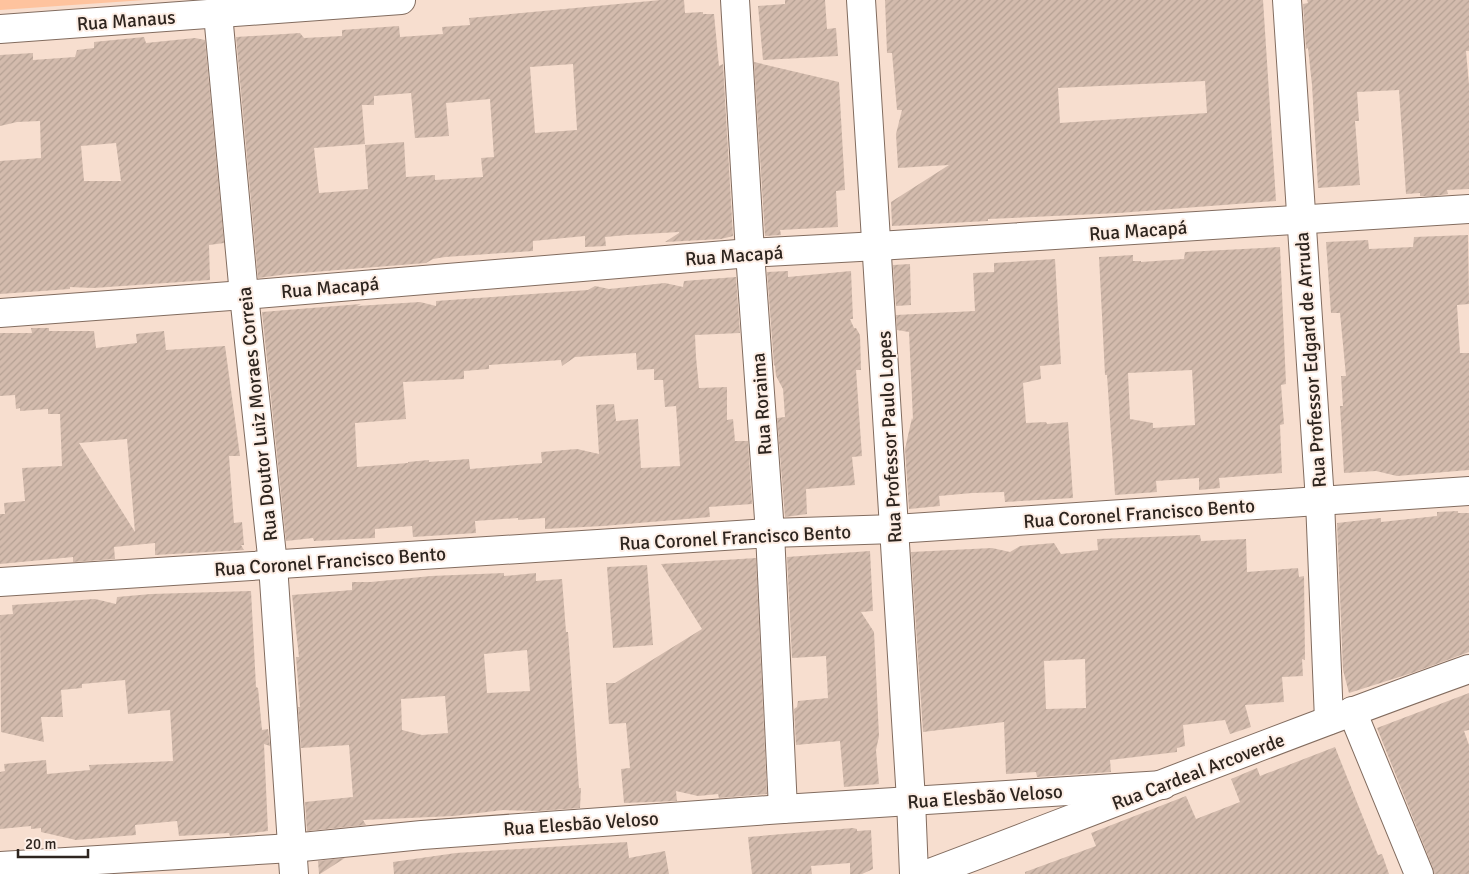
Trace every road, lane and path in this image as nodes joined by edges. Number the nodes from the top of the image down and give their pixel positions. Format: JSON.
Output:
{"nodes":[{"id":1,"x":401,"y":0,"type":"edge"},
{"id":2,"x":735,"y":0,"type":"edge"},
{"id":3,"x":861,"y":0,"type":"edge"},
{"id":4,"x":1287,"y":0,"type":"edge"},
{"id":5,"x":218,"y":14,"type":"junction"},
{"id":6,"x":0,"y":29,"type":"edge"},
{"id":7,"x":1469,"y":209,"type":"edge"},
{"id":8,"x":1301,"y":220,"type":"junction"},
{"id":9,"x":878,"y":246,"type":"junction"},
{"id":10,"x":750,"y":253,"type":"junction"},
{"id":11,"x":244,"y":295,"type":"junction"},
{"id":12,"x":0,"y":313,"type":"edge"},
{"id":13,"x":1469,"y":491,"type":"edge"},
{"id":14,"x":1320,"y":500,"type":"junction"},
{"id":15,"x":895,"y":529,"type":"junction"},
{"id":16,"x":770,"y":533,"type":"junction"},
{"id":17,"x":273,"y":565,"type":"junction"},
{"id":18,"x":0,"y":582,"type":"edge"},
{"id":19,"x":1469,"y":668,"type":"edge"},
{"id":20,"x":1341,"y":715,"type":"junction"},
{"id":21,"x":1163,"y":785,"type":"junction"},
{"id":22,"x":911,"y":800,"type":"junction"},
{"id":23,"x":783,"y":809,"type":"junction"},
{"id":24,"x":293,"y":861,"type":"edge"},
{"id":25,"x":0,"y":866,"type":"edge"},
{"id":26,"x":914,"y":874,"type":"edge"},
{"id":27,"x":927,"y":874,"type":"edge"},
{"id":28,"x":1419,"y":874,"type":"edge"}],
"edges":[{"from":1,"to":5,"type":"street","name":"Rua Manaus"},
{"from":2,"to":10,"type":"street","name":"Rua Roraima"},
{"from":3,"to":9,"type":"street","name":"Rua Professor Paulo Lopes"},
{"from":4,"to":8,"type":"street","name":"Rua Professor Edgard de Arruda"},
{"from":5,"to":6,"type":"street","name":"Rua Manaus"},
{"from":5,"to":11,"type":"street","name":"Rua Doutor Luiz Moraes Correia"},
{"from":7,"to":8,"type":"street","name":"Rua Macapá"},
{"from":8,"to":9,"type":"street","name":"Rua Macapá"},
{"from":8,"to":14,"type":"street","name":"Rua Professor Edgard de Arruda"},
{"from":9,"to":10,"type":"street","name":"Rua Macapá"},
{"from":9,"to":15,"type":"street","name":"Rua Professor Paulo Lopes"},
{"from":10,"to":11,"type":"street","name":"Rua Macapá"},
{"from":10,"to":16,"type":"street","name":"Rua Roraima"},
{"from":11,"to":12,"type":"street","name":"Rua Macapá"},
{"from":11,"to":17,"type":"street","name":"Rua Doutor Luiz Moraes Correia"},
{"from":13,"to":14,"type":"street","name":"Rua Coronel Francisco Bento"},
{"from":14,"to":15,"type":"street","name":"Rua Coronel Francisco Bento"},
{"from":14,"to":20,"type":"street","name":"Rua Professor Edgard de Arruda"},
{"from":15,"to":16,"type":"street","name":"Rua Coronel Francisco Bento"},
{"from":15,"to":22,"type":"street","name":"Rua Professor Paulo Lopes"},
{"from":16,"to":17,"type":"street","name":"Rua Coronel Francisco Bento"},
{"from":16,"to":23,"type":"street","name":"Rua Roraima"},
{"from":17,"to":18,"type":"street","name":"Rua Coronel Francisco Bento"},
{"from":17,"to":24,"type":"street","name":"Rua Doutor Luiz Moraes Correia"},
{"from":19,"to":20,"type":"street","name":"Rua Cardeal Arcoverde"},
{"from":20,"to":21,"type":"street","name":"Rua Cardeal Arcoverde"},
{"from":20,"to":28,"type":"street","name":"Rua Professor Edgard de Arruda"},
{"from":21,"to":22,"type":"street","name":"Rua Elesbão Veloso"},
{"from":21,"to":27,"type":"street","name":"Rua Cardeal Arcoverde"},
{"from":22,"to":23,"type":"street","name":"Rua Elesbão Veloso"},
{"from":22,"to":26,"type":"street","name":"Rua Professor Paulo Lopes"},
{"from":23,"to":24,"type":"street","name":"Rua Elesbão Veloso"},
{"from":24,"to":25,"type":"street","name":"Rua Elesbão Veloso"}]}
